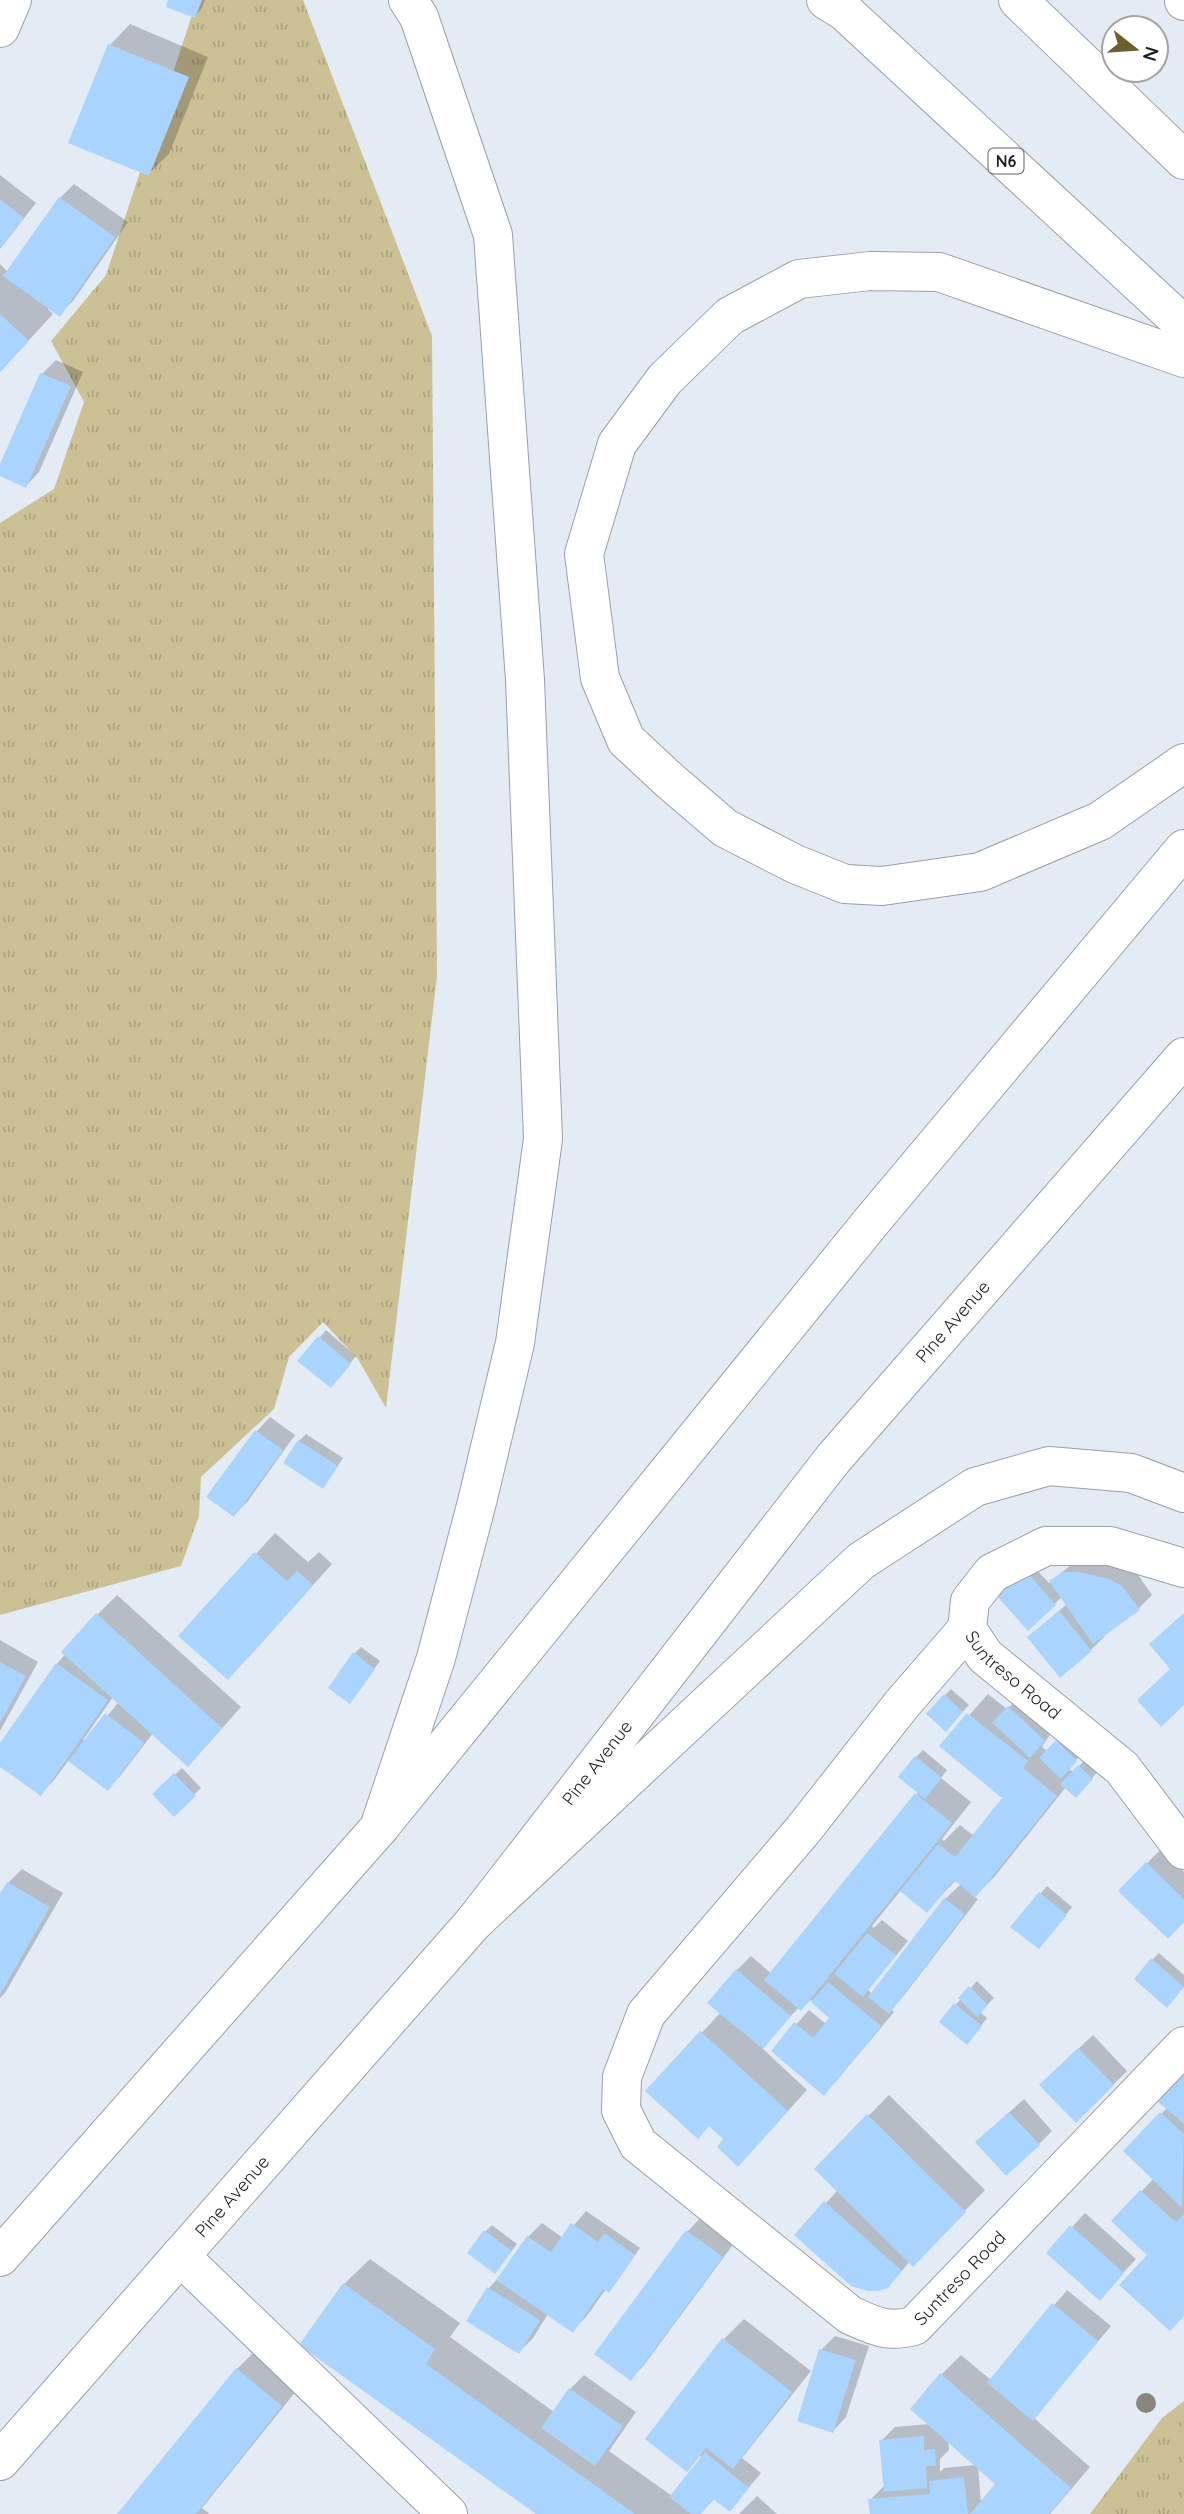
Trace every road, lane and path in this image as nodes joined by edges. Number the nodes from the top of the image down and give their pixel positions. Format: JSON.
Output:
{"nodes":[{"id":1,"x":12,"y":0,"type":"edge"},
{"id":2,"x":408,"y":0,"type":"edge"},
{"id":3,"x":826,"y":0,"type":"edge"},
{"id":4,"x":1018,"y":0,"type":"edge"},
{"id":5,"x":0,"y":28,"type":"edge"},
{"id":6,"x":1184,"y":160,"type":"edge"},
{"id":7,"x":1184,"y":325,"type":"edge"},
{"id":8,"x":1184,"y":358,"type":"edge"},
{"id":9,"x":1184,"y":763,"type":"edge"},
{"id":10,"x":1184,"y":849,"type":"edge"},
{"id":11,"x":1184,"y":1057,"type":"edge"},
{"id":12,"x":1184,"y":1493,"type":"edge"},
{"id":13,"x":1184,"y":1568,"type":"edge"},
{"id":14,"x":967,"y":1629,"type":"junction"},
{"id":15,"x":379,"y":1828,"type":"junction"},
{"id":16,"x":1184,"y":1850,"type":"edge"},
{"id":17,"x":474,"y":1922,"type":"junction"},
{"id":18,"x":1184,"y":2046,"type":"edge"},
{"id":19,"x":180,"y":2256,"type":"junction"},
{"id":20,"x":0,"y":2257,"type":"edge"},
{"id":21,"x":0,"y":2461,"type":"edge"},
{"id":22,"x":448,"y":2514,"type":"edge"}],
"edges":[{"from":1,"to":5,"type":"main road"},
{"from":2,"to":15,"type":"main road"},
{"from":3,"to":7,"type":"main road","number":"N6"},
{"from":4,"to":6,"type":"main road"},
{"from":8,"to":9,"type":"main road"},
{"from":10,"to":15,"type":"main road"},
{"from":11,"to":17,"type":"main road","name":"Pine Avenue"},
{"from":12,"to":17,"type":"main road"},
{"from":13,"to":14,"type":"main road","name":"Suntreso Road"},
{"from":14,"to":16,"type":"main road","name":"Suntreso Road"},
{"from":14,"to":18,"type":"main road","name":"Suntreso Road"},
{"from":15,"to":20,"type":"main road"},
{"from":17,"to":19,"type":"main road","name":"Pine Avenue"},
{"from":19,"to":21,"type":"main road","name":"Pine Avenue"},
{"from":19,"to":22,"type":"main road"}]}
